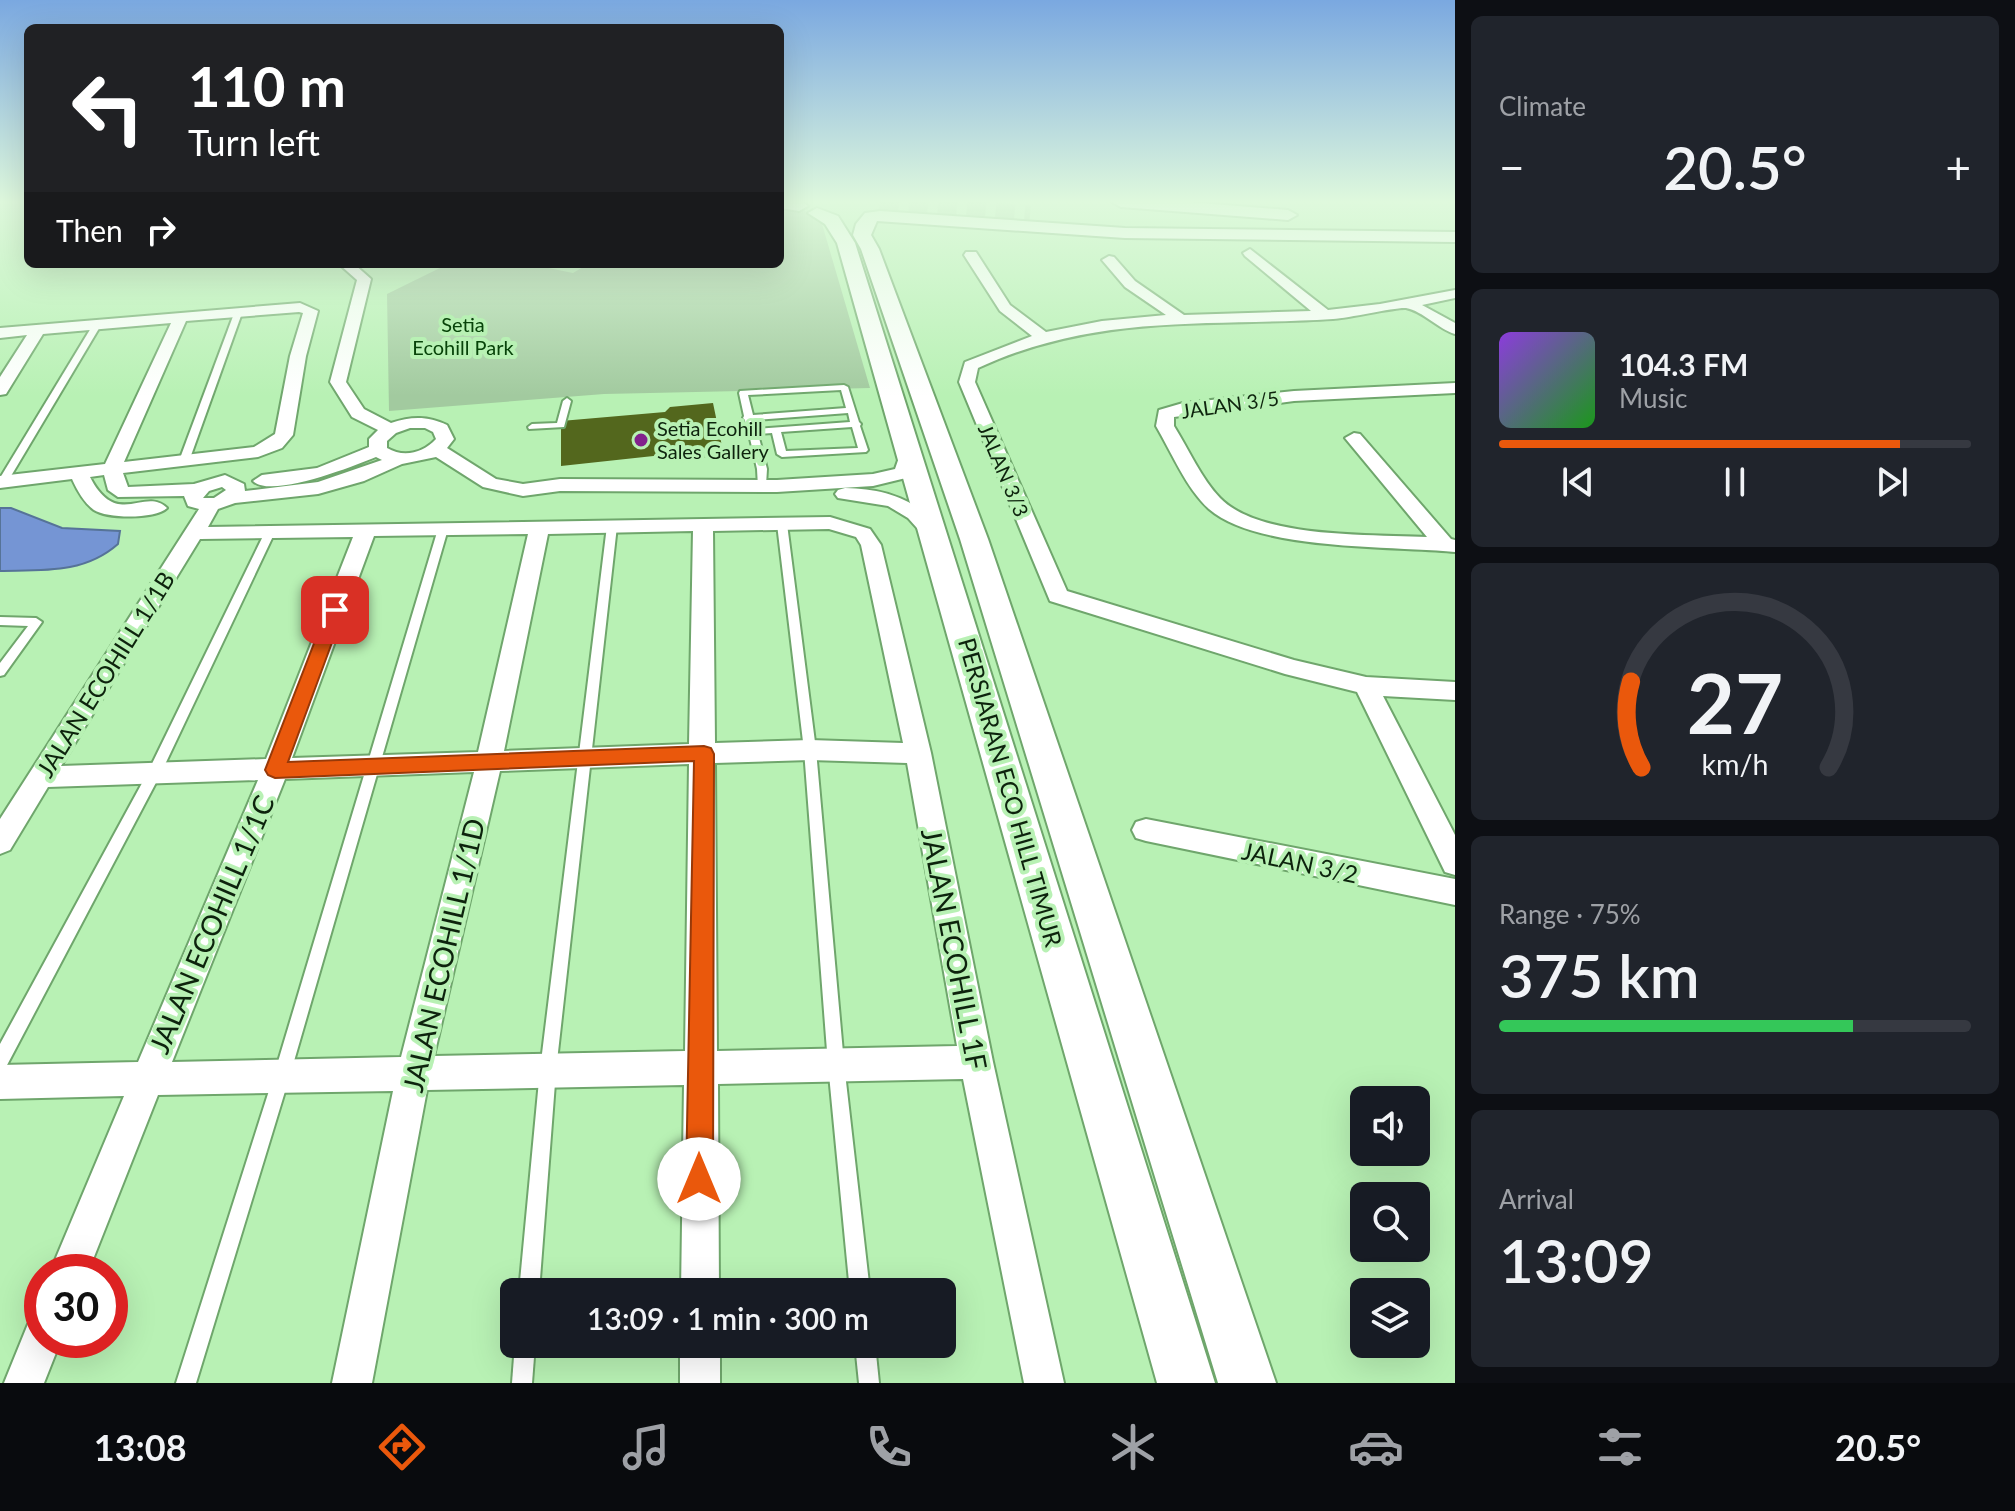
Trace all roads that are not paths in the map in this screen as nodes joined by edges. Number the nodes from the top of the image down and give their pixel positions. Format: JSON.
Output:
{"nodes":[{"id":1,"x":853,"y":267,"type":"edge"},
{"id":2,"x":887,"y":267,"type":"edge"},
{"id":3,"x":978,"y":267,"type":"edge"},
{"id":4,"x":1115,"y":267,"type":"edge"},
{"id":5,"x":1266,"y":267,"type":"edge"},
{"id":6,"x":351,"y":268,"type":"edge"},
{"id":7,"x":1455,"y":294,"type":"edge"},
{"id":8,"x":1403,"y":305,"type":"junction"},
{"id":9,"x":238,"y":313,"type":"junction"},
{"id":10,"x":1324,"y":314,"type":"junction"},
{"id":11,"x":180,"y":319,"type":"junction"},
{"id":12,"x":1182,"y":320,"type":"junction"},
{"id":13,"x":97,"y":325,"type":"junction"},
{"id":14,"x":1455,"y":329,"type":"edge"},
{"id":15,"x":38,"y":330,"type":"junction"},
{"id":16,"x":0,"y":333,"type":"edge"},
{"id":17,"x":1045,"y":338,"type":"junction"},
{"id":18,"x":1455,"y":388,"type":"edge"},
{"id":19,"x":0,"y":390,"type":"edge"},
{"id":20,"x":567,"y":401,"type":"dead end"},
{"id":21,"x":852,"y":410,"type":"junction"},
{"id":22,"x":747,"y":418,"type":"junction"},
{"id":23,"x":857,"y":424,"type":"junction"},
{"id":24,"x":532,"y":427,"type":"dead end"},
{"id":25,"x":390,"y":429,"type":"junction"},
{"id":26,"x":776,"y":430,"type":"junction"},
{"id":27,"x":751,"y":432,"type":"junction"},
{"id":28,"x":1354,"y":438,"type":"dead end"},
{"id":29,"x":437,"y":449,"type":"junction"},
{"id":30,"x":378,"y":450,"type":"junction"},
{"id":31,"x":909,"y":450,"type":"junction"},
{"id":32,"x":399,"y":459,"type":"junction"},
{"id":33,"x":184,"y":461,"type":"junction"},
{"id":34,"x":112,"y":469,"type":"junction"},
{"id":35,"x":78,"y":473,"type":"junction"},
{"id":36,"x":2,"y":482,"type":"edge"},
{"id":37,"x":769,"y":486,"type":"junction"},
{"id":38,"x":232,"y":490,"type":"junction"},
{"id":39,"x":201,"y":499,"type":"junction"},
{"id":40,"x":782,"y":524,"type":"junction"},
{"id":41,"x":703,"y":525,"type":"junction"},
{"id":42,"x":612,"y":526,"type":"junction"},
{"id":43,"x":539,"y":528,"type":"junction"},
{"id":44,"x":443,"y":529,"type":"junction"},
{"id":45,"x":366,"y":530,"type":"junction"},
{"id":46,"x":270,"y":532,"type":"junction"},
{"id":47,"x":193,"y":533,"type":"junction"},
{"id":48,"x":937,"y":540,"type":"junction"},
{"id":49,"x":1450,"y":545,"type":"edge"},
{"id":50,"x":0,"y":621,"type":"edge"},
{"id":51,"x":0,"y":672,"type":"edge"},
{"id":52,"x":1366,"y":686,"type":"junction"},
{"id":53,"x":1455,"y":691,"type":"edge"},
{"id":54,"x":810,"y":750,"type":"junction"},
{"id":55,"x":918,"y":753,"type":"junction"},
{"id":56,"x":704,"y":754,"type":"junction"},
{"id":57,"x":586,"y":758,"type":"junction"},
{"id":58,"x":489,"y":762,"type":"junction"},
{"id":59,"x":375,"y":766,"type":"junction"},
{"id":60,"x":275,"y":770,"type":"junction"},
{"id":61,"x":153,"y":775,"type":"junction"},
{"id":62,"x":41,"y":777,"type":"junction"},
{"id":63,"x":1146,"y":830,"type":"dead end"},
{"id":64,"x":0,"y":842,"type":"edge"},
{"id":65,"x":1455,"y":863,"type":"edge"},
{"id":66,"x":1455,"y":892,"type":"edge"},
{"id":67,"x":0,"y":1061,"type":"edge"},
{"id":68,"x":976,"y":1062,"type":"junction"},
{"id":69,"x":836,"y":1064,"type":"junction"},
{"id":70,"x":699,"y":1067,"type":"junction"},
{"id":71,"x":548,"y":1070,"type":"junction"},
{"id":72,"x":414,"y":1072,"type":"junction"},
{"id":73,"x":282,"y":1075,"type":"junction"},
{"id":74,"x":147,"y":1077,"type":"junction"},
{"id":75,"x":0,"y":1082,"type":"edge"},
{"id":76,"x":76,"y":1254,"type":"edge"},
{"id":77,"x":530,"y":1278,"type":"edge"},
{"id":78,"x":700,"y":1278,"type":"edge"},
{"id":79,"x":859,"y":1278,"type":"edge"},
{"id":80,"x":34,"y":1358,"type":"edge"},
{"id":81,"x":524,"y":1358,"type":"edge"},
{"id":82,"x":700,"y":1358,"type":"edge"},
{"id":83,"x":866,"y":1358,"type":"edge"},
{"id":84,"x":24,"y":1383,"type":"edge"},
{"id":85,"x":186,"y":1383,"type":"edge"},
{"id":86,"x":352,"y":1383,"type":"edge"},
{"id":87,"x":522,"y":1383,"type":"edge"},
{"id":88,"x":700,"y":1383,"type":"edge"},
{"id":89,"x":869,"y":1383,"type":"edge"},
{"id":90,"x":1044,"y":1383,"type":"edge"},
{"id":91,"x":1186,"y":1383,"type":"edge"},
{"id":92,"x":1247,"y":1383,"type":"edge"}],
"edges":[{"from":1,"to":31,"type":"street","name":"PERSIARAN ECO HILL TIMUR"},
{"from":2,"to":92,"type":"street","name":"PERSIARAN ECO HILL TIMUR"},
{"from":3,"to":17,"type":"street"},
{"from":4,"to":12,"type":"street"},
{"from":5,"to":10,"type":"street"},
{"from":6,"to":25,"type":"street"},
{"from":7,"to":8,"type":"street","name":"JALAN 3/3"},
{"from":8,"to":10,"type":"street","name":"JALAN 3/3"},
{"from":8,"to":14,"type":"street"},
{"from":9,"to":11,"type":"street"},
{"from":9,"to":33,"type":"lane"},
{"from":9,"to":33,"type":"street"},
{"from":10,"to":12,"type":"street","name":"JALAN 3/3"},
{"from":11,"to":13,"type":"street"},
{"from":11,"to":34,"type":"street"},
{"from":12,"to":17,"type":"street","name":"JALAN 3/3"},
{"from":13,"to":15,"type":"street"},
{"from":13,"to":36,"type":"lane"},
{"from":15,"to":16,"type":"street"},
{"from":15,"to":19,"type":"street"},
{"from":17,"to":52,"type":"street","name":"JALAN 3/3"},
{"from":18,"to":49,"type":"street","name":"JALAN 3/5"},
{"from":20,"to":24,"type":"lane"},
{"from":21,"to":22,"type":"lane"},
{"from":21,"to":22,"type":"lane"},
{"from":21,"to":23,"type":"lane"},
{"from":22,"to":27,"type":"lane"},
{"from":23,"to":26,"type":"lane"},
{"from":23,"to":26,"type":"lane"},
{"from":25,"to":29,"type":"street"},
{"from":25,"to":30,"type":"street"},
{"from":26,"to":27,"type":"lane"},
{"from":27,"to":37,"type":"lane"},
{"from":28,"to":49,"type":"street"},
{"from":29,"to":32,"type":"street"},
{"from":29,"to":37,"type":"street"},
{"from":30,"to":32,"type":"street"},
{"from":30,"to":38,"type":"street"},
{"from":31,"to":37,"type":"street"},
{"from":31,"to":48,"type":"street","name":"PERSIARAN ECO HILL TIMUR"},
{"from":32,"to":38,"type":"street"},
{"from":33,"to":34,"type":"street"},
{"from":34,"to":35,"type":"street"},
{"from":34,"to":39,"type":"street"},
{"from":35,"to":36,"type":"street"},
{"from":35,"to":39,"type":"street"},
{"from":37,"to":48,"type":"street"},
{"from":38,"to":39,"type":"street"},
{"from":39,"to":47,"type":"street","name":"JALAN ECOHILL 1/1B"},
{"from":40,"to":41,"type":"street"},
{"from":40,"to":54,"type":"lane"},
{"from":40,"to":55,"type":"street","name":"JALAN ECOHILL 1F"},
{"from":41,"to":42,"type":"street"},
{"from":41,"to":56,"type":"street"},
{"from":42,"to":43,"type":"street"},
{"from":42,"to":57,"type":"lane"},
{"from":43,"to":44,"type":"street"},
{"from":43,"to":58,"type":"street","name":"JALAN ECOHILL 1/1D"},
{"from":44,"to":45,"type":"street"},
{"from":44,"to":59,"type":"lane"},
{"from":45,"to":46,"type":"street"},
{"from":45,"to":60,"type":"street","name":"JALAN ECOHILL 1/1C"},
{"from":46,"to":47,"type":"street"},
{"from":46,"to":61,"type":"lane"},
{"from":47,"to":62,"type":"street","name":"JALAN ECOHILL 1/1B"},
{"from":48,"to":91,"type":"street","name":"PERSIARAN ECO HILL TIMUR"},
{"from":50,"to":51,"type":"lane"},
{"from":52,"to":53,"type":"street","name":"JALAN 3/3"},
{"from":52,"to":65,"type":"street"},
{"from":54,"to":55,"type":"street"},
{"from":54,"to":56,"type":"street"},
{"from":54,"to":69,"type":"lane"},
{"from":55,"to":68,"type":"street","name":"JALAN ECOHILL 1F"},
{"from":56,"to":57,"type":"street"},
{"from":56,"to":70,"type":"street"},
{"from":57,"to":58,"type":"street"},
{"from":57,"to":71,"type":"lane"},
{"from":58,"to":59,"type":"street"},
{"from":58,"to":72,"type":"street","name":"JALAN ECOHILL 1/1D"},
{"from":59,"to":60,"type":"street"},
{"from":59,"to":73,"type":"lane"},
{"from":60,"to":61,"type":"street"},
{"from":60,"to":74,"type":"street","name":"JALAN ECOHILL 1/1C"},
{"from":61,"to":62,"type":"street"},
{"from":61,"to":67,"type":"lane"},
{"from":62,"to":64,"type":"street","name":"JALAN ECOHILL 1/1B"},
{"from":63,"to":66,"type":"street","name":"JALAN 3/2"},
{"from":68,"to":69,"type":"street"},
{"from":68,"to":90,"type":"street","name":"JALAN ECOHILL 1F"},
{"from":69,"to":70,"type":"street"},
{"from":69,"to":79,"type":"lane"},
{"from":70,"to":71,"type":"street"},
{"from":70,"to":78,"type":"street"},
{"from":71,"to":72,"type":"street"},
{"from":71,"to":77,"type":"lane"},
{"from":72,"to":73,"type":"street"},
{"from":72,"to":86,"type":"street","name":"JALAN ECOHILL 1/1D"},
{"from":73,"to":74,"type":"street"},
{"from":73,"to":85,"type":"lane"},
{"from":74,"to":75,"type":"street"},
{"from":74,"to":76,"type":"street","name":"JALAN ECOHILL 1/1C"},
{"from":80,"to":84,"type":"street"},
{"from":81,"to":87,"type":"lane"},
{"from":82,"to":88,"type":"street"},
{"from":83,"to":89,"type":"lane"}]}
